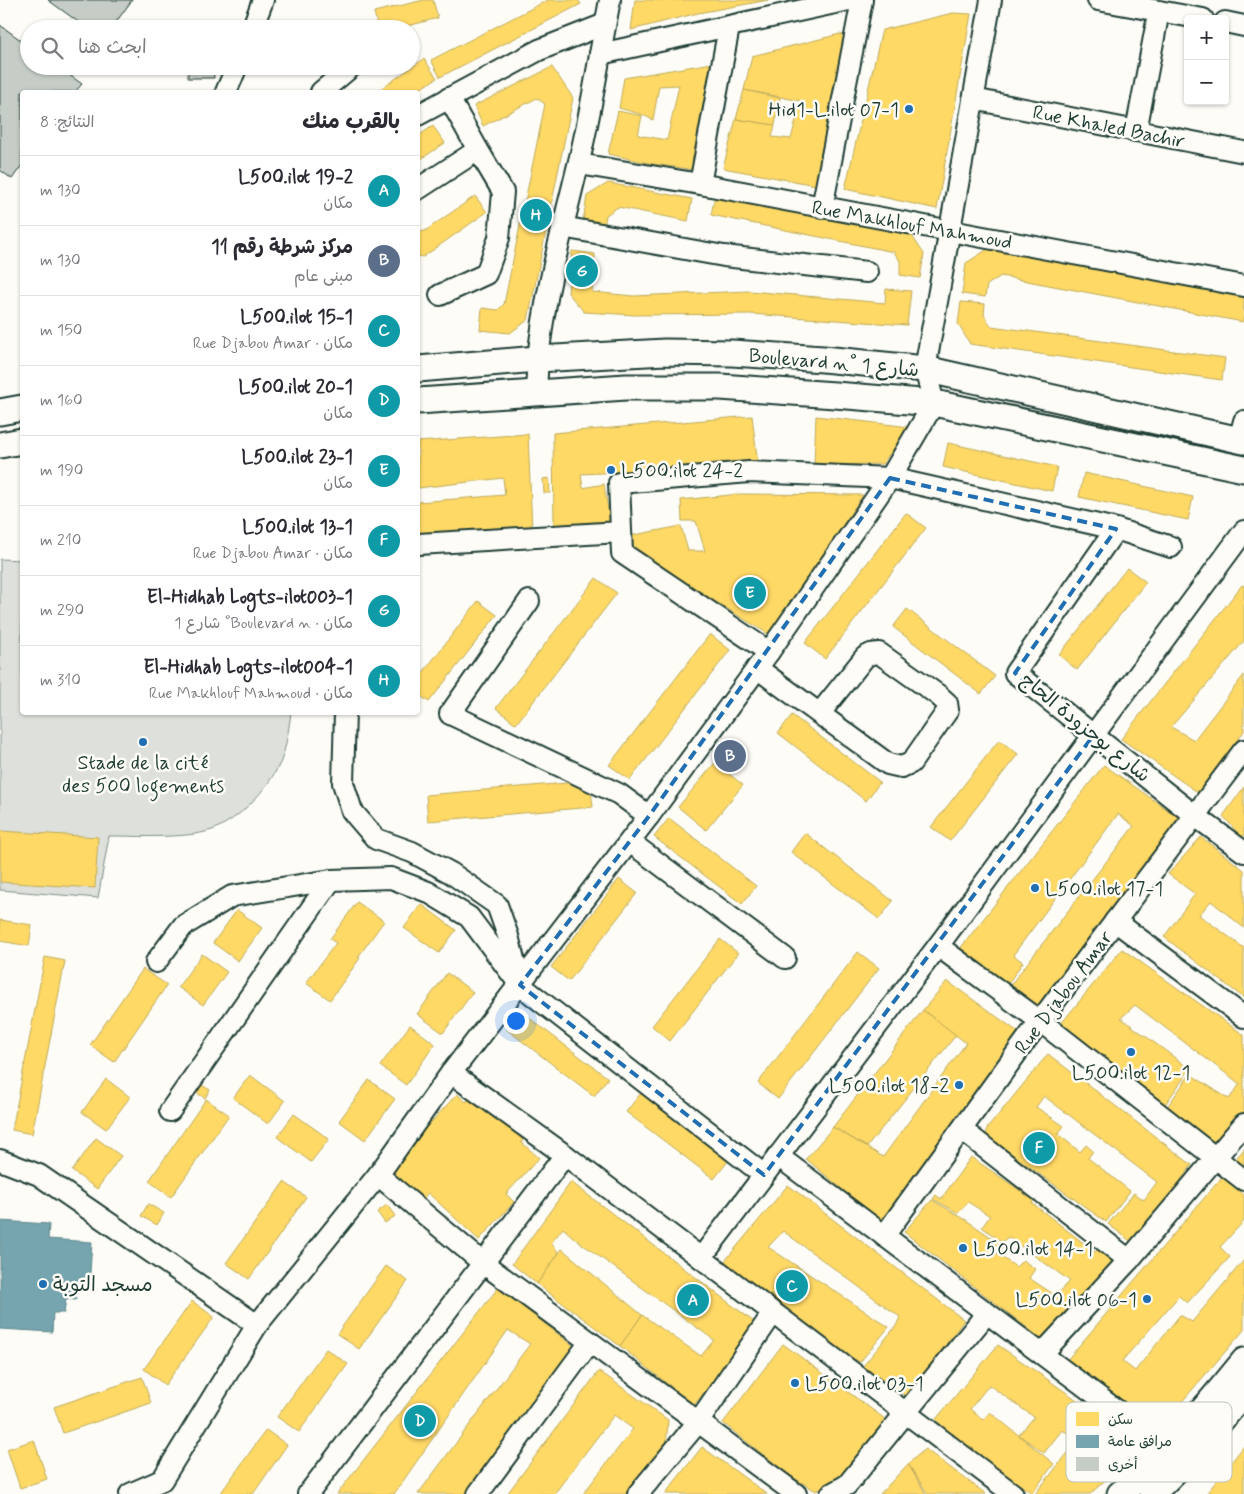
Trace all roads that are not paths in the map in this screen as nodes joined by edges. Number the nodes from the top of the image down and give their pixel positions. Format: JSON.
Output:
{"nodes":[{"id":1,"x":263,"y":0,"type":"edge"},
{"id":2,"x":610,"y":0,"type":"edge"},
{"id":3,"x":849,"y":0,"type":"edge"},
{"id":4,"x":862,"y":0,"type":"edge"},
{"id":5,"x":991,"y":0,"type":"edge"},
{"id":6,"x":1098,"y":0,"type":"edge"},
{"id":7,"x":1159,"y":11,"type":"junction"},
{"id":8,"x":1184,"y":16,"type":"edge"},
{"id":9,"x":255,"y":20,"type":"edge"},
{"id":10,"x":1229,"y":23,"type":"edge"},
{"id":11,"x":605,"y":24,"type":"junction"},
{"id":12,"x":1244,"y":26,"type":"edge"},
{"id":13,"x":729,"y":27,"type":"junction"},
{"id":14,"x":600,"y":54,"type":"junction"},
{"id":15,"x":233,"y":75,"type":"edge"},
{"id":16,"x":341,"y":75,"type":"edge"},
{"id":17,"x":227,"y":90,"type":"edge"},
{"id":18,"x":323,"y":90,"type":"edge"},
{"id":19,"x":449,"y":98,"type":"junction"},
{"id":20,"x":973,"y":99,"type":"junction"},
{"id":21,"x":420,"y":114,"type":"edge"},
{"id":22,"x":1136,"y":131,"type":"junction"},
{"id":23,"x":478,"y":150,"type":"junction"},
{"id":24,"x":1244,"y":152,"type":"edge"},
{"id":25,"x":579,"y":164,"type":"junction"},
{"id":26,"x":700,"y":184,"type":"junction"},
{"id":27,"x":420,"y":187,"type":"edge"},
{"id":28,"x":822,"y":208,"type":"junction"},
{"id":29,"x":562,"y":227,"type":"junction"},
{"id":30,"x":950,"y":230,"type":"junction"},
{"id":31,"x":867,"y":272,"type":"dead end"},
{"id":32,"x":1244,"y":286,"type":"edge"},
{"id":33,"x":440,"y":295,"type":"dead end"},
{"id":34,"x":537,"y":359,"type":"junction"},
{"id":35,"x":420,"y":369,"type":"edge"},
{"id":36,"x":925,"y":369,"type":"junction"},
{"id":37,"x":536,"y":393,"type":"junction"},
{"id":38,"x":420,"y":401,"type":"edge"},
{"id":39,"x":934,"y":403,"type":"junction"},
{"id":40,"x":20,"y":408,"type":"edge"},
{"id":41,"x":0,"y":412,"type":"edge"},
{"id":42,"x":1242,"y":434,"type":"edge"},
{"id":43,"x":20,"y":442,"type":"edge"},
{"id":44,"x":0,"y":445,"type":"edge"},
{"id":45,"x":1244,"y":469,"type":"edge"},
{"id":46,"x":890,"y":478,"type":"junction"},
{"id":47,"x":1116,"y":529,"type":"junction"},
{"id":48,"x":1244,"y":531,"type":"edge"},
{"id":49,"x":621,"y":532,"type":"junction"},
{"id":50,"x":420,"y":544,"type":"edge"},
{"id":51,"x":1171,"y":547,"type":"dead end"},
{"id":52,"x":529,"y":601,"type":"dead end"},
{"id":53,"x":763,"y":660,"type":"junction"},
{"id":54,"x":820,"y":713,"type":"junction"},
{"id":55,"x":345,"y":715,"type":"edge"},
{"id":56,"x":1093,"y":736,"type":"junction"},
{"id":57,"x":1244,"y":750,"type":"edge"},
{"id":58,"x":1194,"y":815,"type":"junction"},
{"id":59,"x":649,"y":816,"type":"junction"},
{"id":60,"x":630,"y":842,"type":"junction"},
{"id":61,"x":1244,"y":852,"type":"edge"},
{"id":62,"x":330,"y":880,"type":"junction"},
{"id":63,"x":1115,"y":921,"type":"junction"},
{"id":64,"x":938,"y":946,"type":"junction"},
{"id":65,"x":785,"y":958,"type":"dead end"},
{"id":66,"x":156,"y":962,"type":"dead end"},
{"id":67,"x":520,"y":985,"type":"junction"},
{"id":68,"x":1244,"y":1017,"type":"edge"},
{"id":69,"x":1040,"y":1021,"type":"junction"},
{"id":70,"x":452,"y":1073,"type":"junction"},
{"id":71,"x":170,"y":1111,"type":"dead end"},
{"id":72,"x":1244,"y":1124,"type":"edge"},
{"id":73,"x":962,"y":1130,"type":"junction"},
{"id":74,"x":565,"y":1155,"type":"junction"},
{"id":75,"x":778,"y":1156,"type":"junction"},
{"id":76,"x":1216,"y":1157,"type":"junction"},
{"id":77,"x":0,"y":1160,"type":"edge"},
{"id":78,"x":378,"y":1175,"type":"junction"},
{"id":79,"x":764,"y":1175,"type":"junction"},
{"id":80,"x":1244,"y":1180,"type":"edge"},
{"id":81,"x":884,"y":1236,"type":"junction"},
{"id":82,"x":701,"y":1258,"type":"junction"},
{"id":83,"x":1129,"y":1260,"type":"junction"},
{"id":84,"x":483,"y":1263,"type":"junction"},
{"id":85,"x":774,"y":1313,"type":"junction"},
{"id":86,"x":987,"y":1313,"type":"junction"},
{"id":87,"x":257,"y":1325,"type":"junction"},
{"id":88,"x":590,"y":1342,"type":"junction"},
{"id":89,"x":1042,"y":1354,"type":"junction"},
{"id":90,"x":1244,"y":1361,"type":"edge"},
{"id":91,"x":1244,"y":1393,"type":"edge"},
{"id":92,"x":1106,"y":1402,"type":"edge"},
{"id":93,"x":1210,"y":1402,"type":"edge"},
{"id":94,"x":1232,"y":1407,"type":"edge"},
{"id":95,"x":905,"y":1412,"type":"junction"},
{"id":96,"x":699,"y":1422,"type":"junction"},
{"id":97,"x":1132,"y":1482,"type":"edge"},
{"id":98,"x":1164,"y":1482,"type":"edge"},
{"id":99,"x":139,"y":1492,"type":"edge"},
{"id":100,"x":308,"y":1494,"type":"edge"},
{"id":101,"x":478,"y":1494,"type":"edge"},
{"id":102,"x":638,"y":1494,"type":"edge"},
{"id":103,"x":796,"y":1494,"type":"edge"},
{"id":104,"x":831,"y":1494,"type":"edge"},
{"id":105,"x":1012,"y":1494,"type":"edge"},
{"id":106,"x":1120,"y":1494,"type":"edge"},
{"id":107,"x":1152,"y":1494,"type":"edge"}],
"edges":[{"from":1,"to":9,"type":"street"},
{"from":2,"to":11,"type":"street"},
{"from":3,"to":13,"type":"street"},
{"from":4,"to":28,"type":"street"},
{"from":5,"to":20,"type":"street"},
{"from":6,"to":7,"type":"street"},
{"from":7,"to":8,"type":"street"},
{"from":7,"to":22,"type":"street"},
{"from":10,"to":12,"type":"street"},
{"from":11,"to":14,"type":"street"},
{"from":11,"to":19,"type":"street"},
{"from":13,"to":14,"type":"street"},
{"from":13,"to":26,"type":"street"},
{"from":14,"to":25,"type":"street"},
{"from":15,"to":17,"type":"street"},
{"from":16,"to":18,"type":"street"},
{"from":19,"to":21,"type":"street"},
{"from":19,"to":23,"type":"street"},
{"from":20,"to":22,"type":"street","name":"Rue Khaled Bachir"},
{"from":20,"to":30,"type":"street"},
{"from":22,"to":24,"type":"street","name":"Rue Khaled Bachir"},
{"from":23,"to":27,"type":"street"},
{"from":23,"to":33,"type":"street"},
{"from":25,"to":26,"type":"street","name":"Rue Makhlouf Mahmoud"},
{"from":25,"to":29,"type":"street"},
{"from":26,"to":28,"type":"street","name":"Rue Makhlouf Mahmoud"},
{"from":28,"to":30,"type":"street","name":"Rue Makhlouf Mahmoud"},
{"from":29,"to":31,"type":"street"},
{"from":29,"to":34,"type":"street"},
{"from":30,"to":32,"type":"street","name":"Rue Makhlouf Mahmoud"},
{"from":30,"to":36,"type":"street"},
{"from":34,"to":35,"type":"main road","name":"Boulevard n° شارع 1"},
{"from":34,"to":36,"type":"main road","name":"Boulevard n° شارع 1"},
{"from":34,"to":37,"type":"street"},
{"from":36,"to":39,"type":"street"},
{"from":36,"to":42,"type":"main road","name":"Boulevard n° شارع 1"},
{"from":37,"to":38,"type":"main road","name":"Boulevard n° شارع 1"},
{"from":37,"to":39,"type":"main road","name":"Boulevard n° شارع 1"},
{"from":39,"to":45,"type":"main road","name":"Boulevard n° شارع 1"},
{"from":39,"to":46,"type":"street"},
{"from":40,"to":41,"type":"main road"},
{"from":43,"to":44,"type":"main road"},
{"from":46,"to":47,"type":"street"},
{"from":46,"to":49,"type":"street"},
{"from":46,"to":53,"type":"street"},
{"from":47,"to":51,"type":"street"},
{"from":47,"to":56,"type":"street","name":"شارع بوحزودة الحاج"},
{"from":48,"to":56,"type":"street"},
{"from":49,"to":50,"type":"street"},
{"from":49,"to":53,"type":"street"},
{"from":52,"to":59,"type":"street"},
{"from":53,"to":54,"type":"street"},
{"from":53,"to":59,"type":"street"},
{"from":54,"to":54,"type":"street"},
{"from":55,"to":67,"type":"street"},
{"from":56,"to":58,"type":"street","name":"شارع بوحزودة الحاج"},
{"from":56,"to":64,"type":"street"},
{"from":57,"to":58,"type":"street","name":"Rue Djabou Amar"},
{"from":58,"to":61,"type":"street","name":"شارع بوحزودة الحاج"},
{"from":58,"to":63,"type":"street","name":"Rue Djabou Amar"},
{"from":59,"to":60,"type":"street"},
{"from":60,"to":65,"type":"street"},
{"from":60,"to":67,"type":"street"},
{"from":62,"to":66,"type":"street"},
{"from":62,"to":67,"type":"street"},
{"from":62,"to":71,"type":"street"},
{"from":63,"to":68,"type":"street"},
{"from":63,"to":69,"type":"street","name":"Rue Djabou Amar"},
{"from":64,"to":69,"type":"street"},
{"from":64,"to":75,"type":"street"},
{"from":67,"to":70,"type":"street"},
{"from":67,"to":79,"type":"street"},
{"from":69,"to":73,"type":"street","name":"Rue Djabou Amar"},
{"from":69,"to":76,"type":"street"},
{"from":70,"to":74,"type":"street"},
{"from":70,"to":78,"type":"street"},
{"from":72,"to":76,"type":"street"},
{"from":73,"to":81,"type":"street","name":"Rue Djabou Amar"},
{"from":73,"to":83,"type":"street"},
{"from":74,"to":82,"type":"street"},
{"from":74,"to":84,"type":"street"},
{"from":75,"to":79,"type":"street"},
{"from":75,"to":81,"type":"street"},
{"from":76,"to":80,"type":"street"},
{"from":76,"to":83,"type":"street"},
{"from":77,"to":87,"type":"street"},
{"from":78,"to":84,"type":"street"},
{"from":78,"to":87,"type":"street"},
{"from":79,"to":82,"type":"street"},
{"from":81,"to":86,"type":"street"},
{"from":82,"to":85,"type":"street"},
{"from":83,"to":89,"type":"street"},
{"from":84,"to":88,"type":"street"},
{"from":84,"to":100,"type":"street"},
{"from":85,"to":95,"type":"street"},
{"from":85,"to":96,"type":"street"},
{"from":86,"to":89,"type":"street"},
{"from":86,"to":95,"type":"street"},
{"from":87,"to":99,"type":"street"},
{"from":88,"to":96,"type":"street"},
{"from":88,"to":101,"type":"street"},
{"from":89,"to":92,"type":"street"},
{"from":90,"to":93,"type":"main road"},
{"from":91,"to":94,"type":"main road"},
{"from":95,"to":104,"type":"street"},
{"from":95,"to":105,"type":"street"},
{"from":96,"to":102,"type":"street"},
{"from":96,"to":103,"type":"street"},
{"from":97,"to":106,"type":"main road"},
{"from":98,"to":107,"type":"main road"}]}
